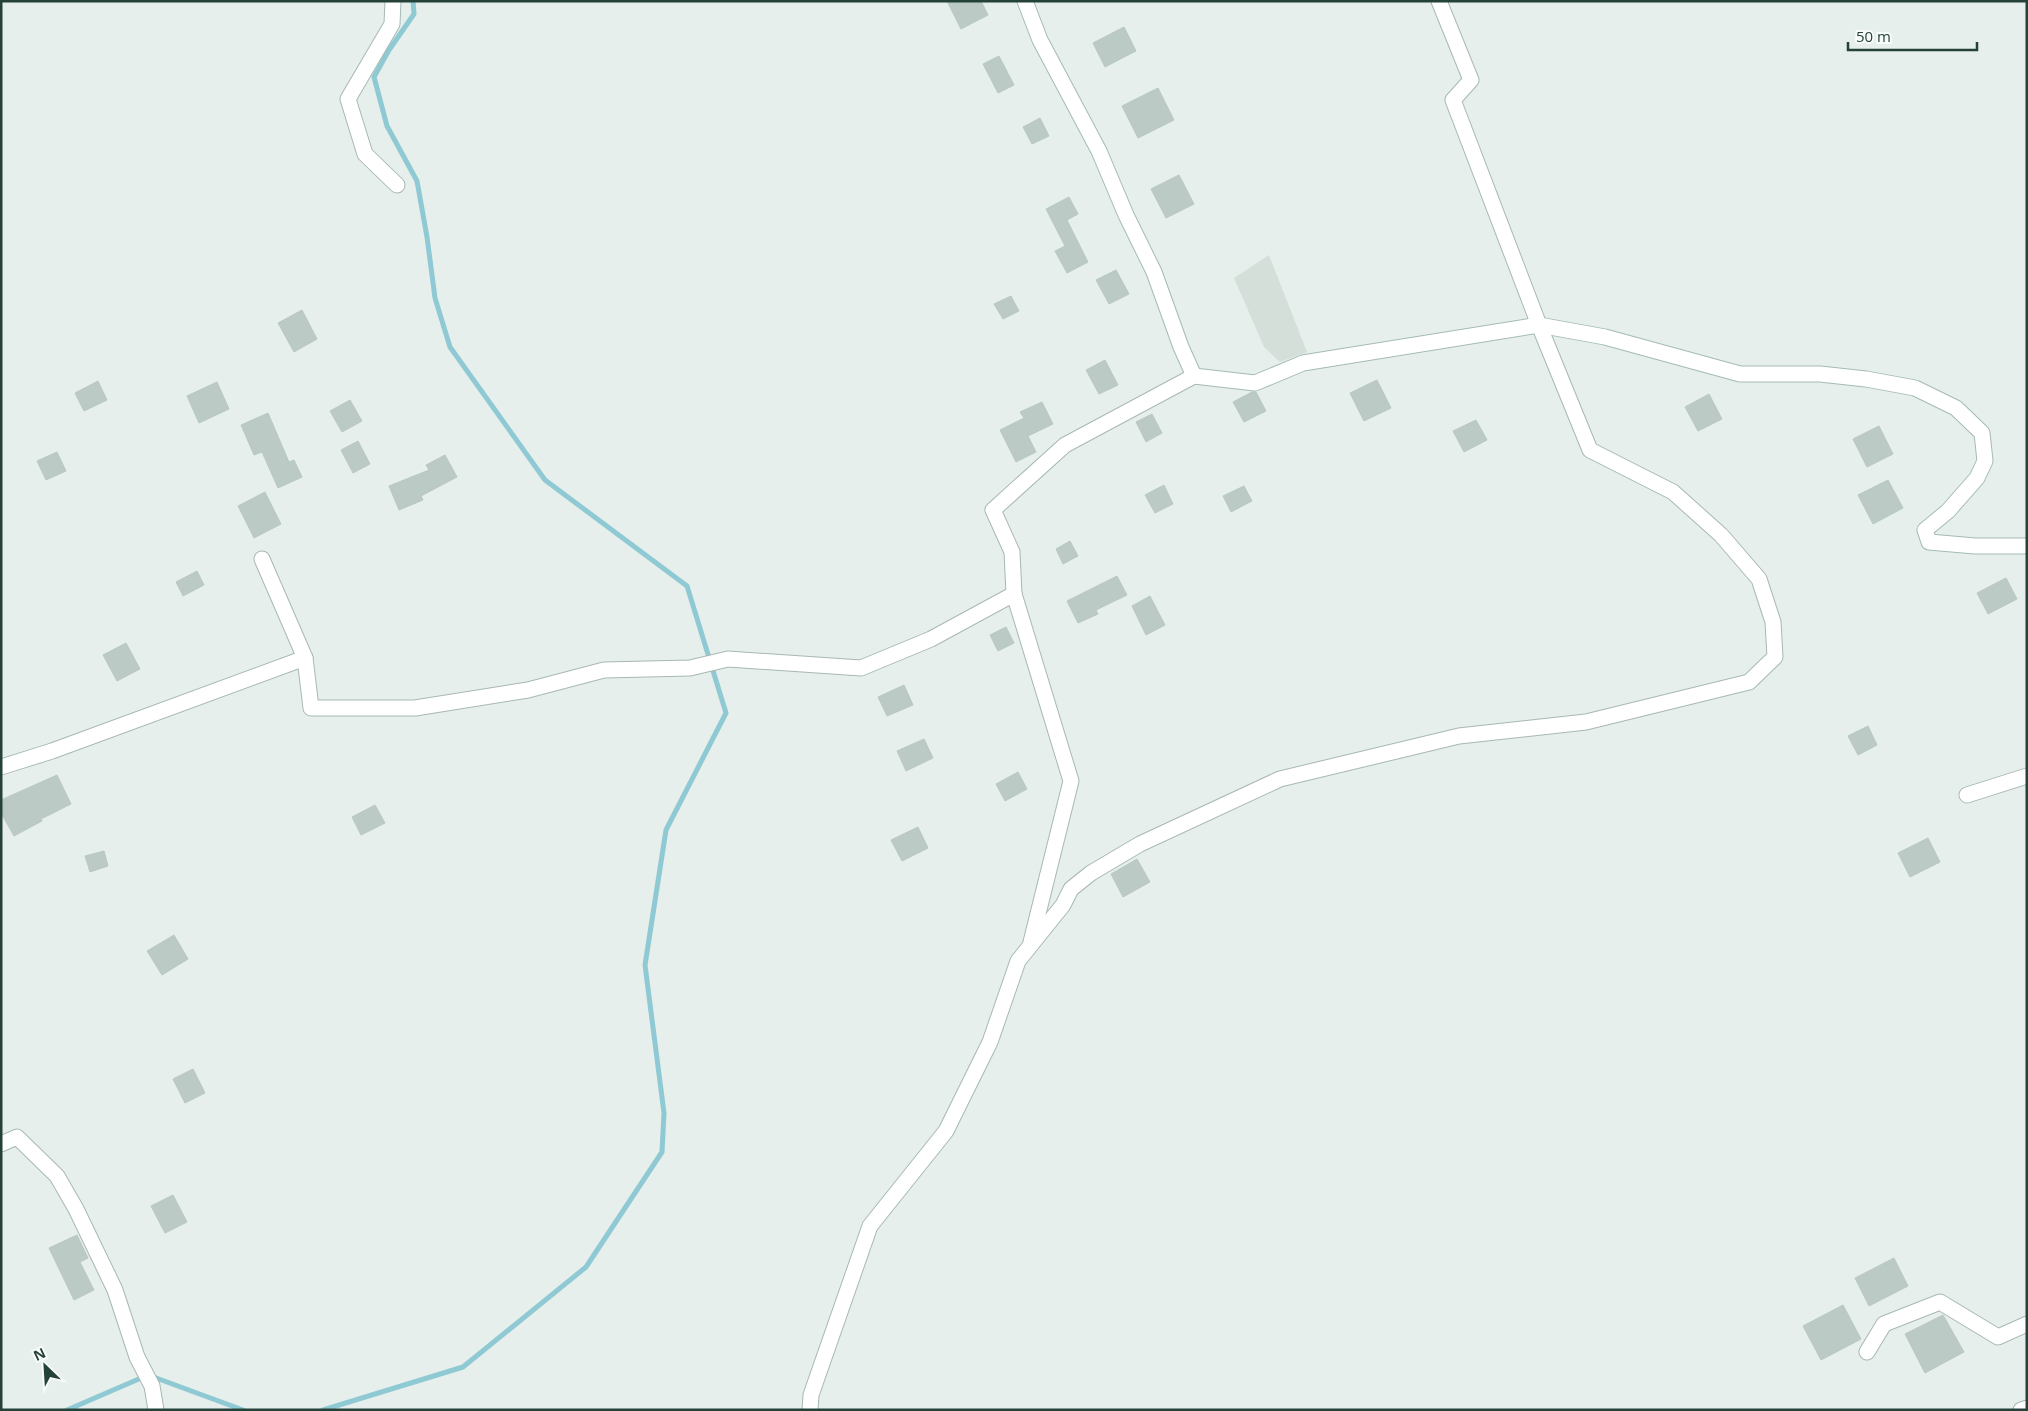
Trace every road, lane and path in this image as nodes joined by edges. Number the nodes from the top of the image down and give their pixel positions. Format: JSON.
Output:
{"nodes":[{"id":1,"x":393,"y":1,"type":"edge"},
{"id":2,"x":1025,"y":1,"type":"edge"},
{"id":3,"x":1439,"y":1,"type":"edge"},
{"id":4,"x":397,"y":185,"type":"dead end"},
{"id":5,"x":1538,"y":325,"type":"junction"},
{"id":6,"x":1194,"y":376,"type":"junction"},
{"id":7,"x":2027,"y":546,"type":"edge"},
{"id":8,"x":262,"y":559,"type":"dead end"},
{"id":9,"x":1014,"y":594,"type":"junction"},
{"id":10,"x":305,"y":658,"type":"junction"},
{"id":11,"x":1,"y":767,"type":"edge"},
{"id":12,"x":2027,"y":776,"type":"edge"},
{"id":13,"x":1967,"y":795,"type":"dead end"},
{"id":14,"x":1030,"y":946,"type":"junction"},
{"id":15,"x":1,"y":1144,"type":"edge"},
{"id":16,"x":2027,"y":1324,"type":"edge"},
{"id":17,"x":1867,"y":1352,"type":"dead end"},
{"id":18,"x":2027,"y":1408,"type":"edge"},
{"id":19,"x":156,"y":1410,"type":"edge"},
{"id":20,"x":810,"y":1410,"type":"edge"},
{"id":21,"x":2021,"y":1410,"type":"edge"}],
"edges":[{"from":1,"to":4,"type":"street"},
{"from":2,"to":6,"type":"street"},
{"from":3,"to":5,"type":"street"},
{"from":5,"to":6,"type":"street"},
{"from":5,"to":7,"type":"street"},
{"from":5,"to":14,"type":"street"},
{"from":6,"to":9,"type":"street"},
{"from":8,"to":10,"type":"street"},
{"from":9,"to":10,"type":"street"},
{"from":9,"to":14,"type":"street"},
{"from":10,"to":11,"type":"street"},
{"from":12,"to":13,"type":"street"},
{"from":14,"to":20,"type":"street"},
{"from":15,"to":19,"type":"street"},
{"from":16,"to":17,"type":"street"},
{"from":18,"to":21,"type":"street"}]}
